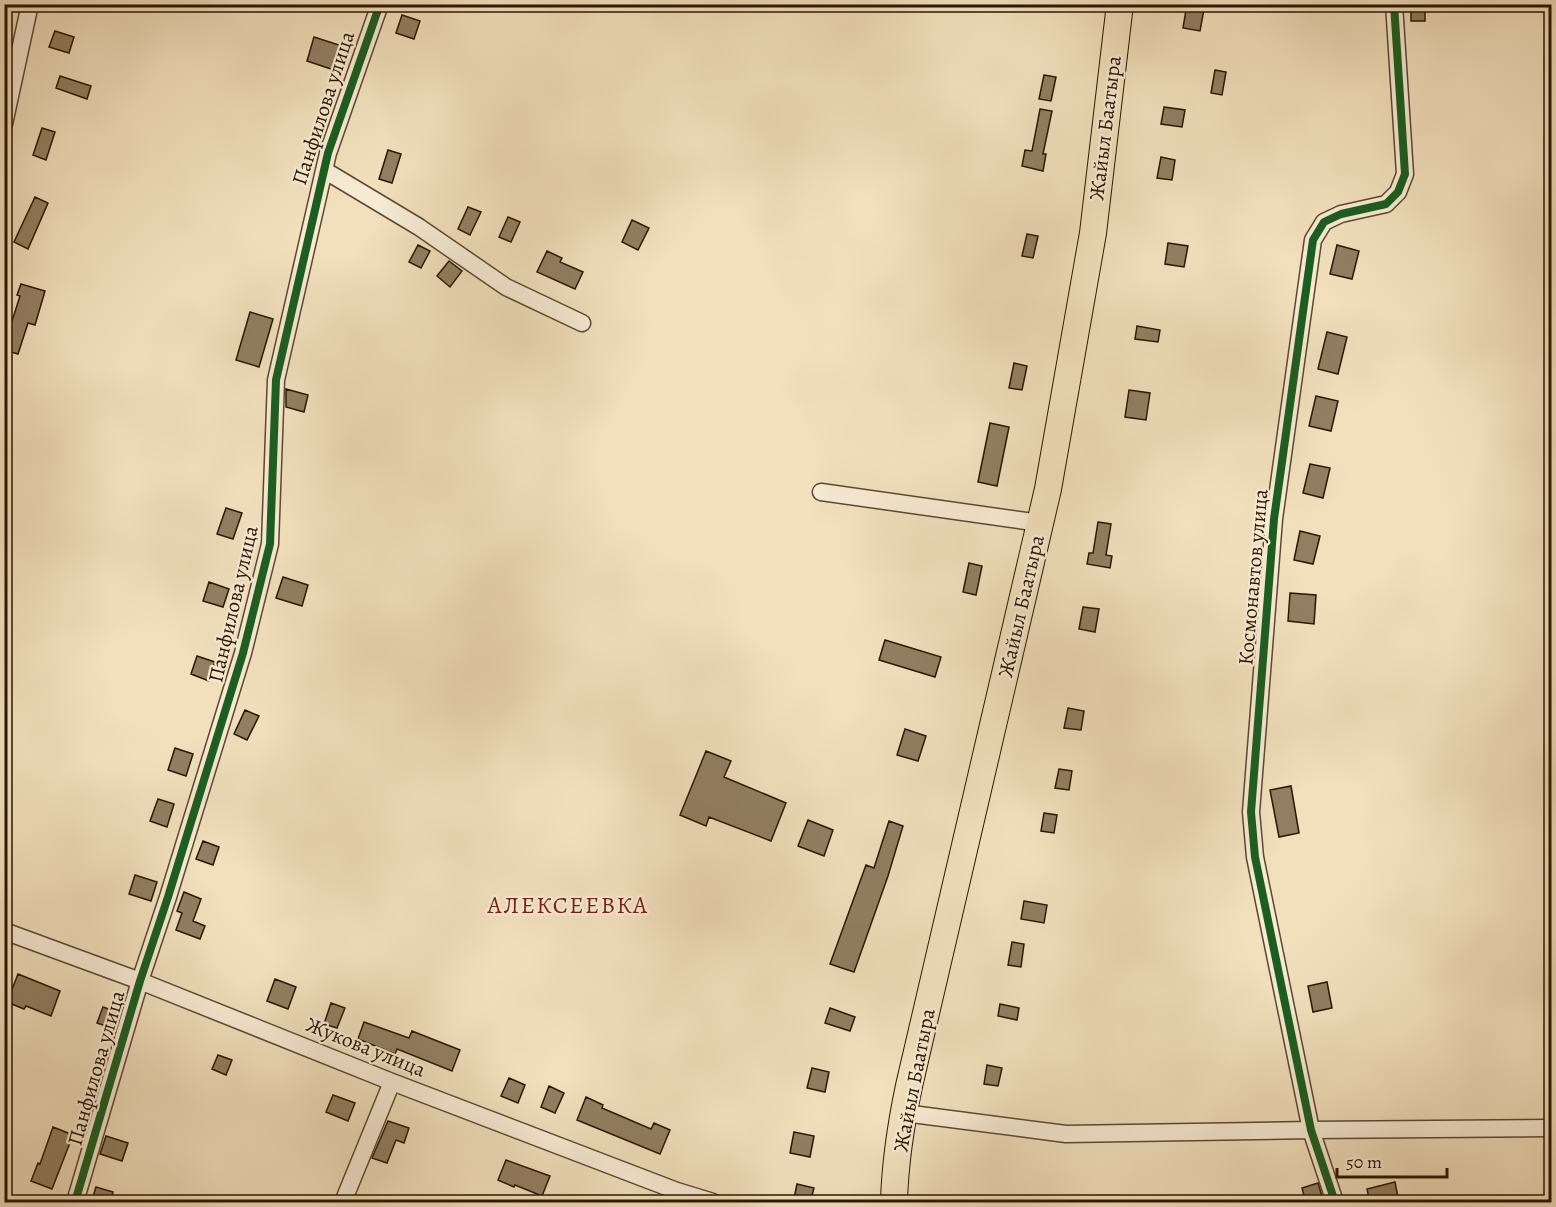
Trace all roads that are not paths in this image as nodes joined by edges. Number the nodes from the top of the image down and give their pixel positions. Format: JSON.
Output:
{"nodes":[{"id":1,"x":30,"y":4,"type":"edge"},
{"id":2,"x":380,"y":4,"type":"edge"},
{"id":3,"x":1120,"y":4,"type":"edge"},
{"id":4,"x":1394,"y":4,"type":"edge"},
{"id":5,"x":4,"y":124,"type":"edge"},
{"id":6,"x":324,"y":170,"type":"junction"},
{"id":7,"x":582,"y":322,"type":"dead end"},
{"id":8,"x":821,"y":492,"type":"dead end"},
{"id":9,"x":1040,"y":523,"type":"junction"},
{"id":10,"x":4,"y":931,"type":"edge"},
{"id":11,"x":140,"y":981,"type":"junction"},
{"id":12,"x":392,"y":1082,"type":"junction"},
{"id":13,"x":904,"y":1113,"type":"junction"},
{"id":14,"x":1551,"y":1128,"type":"edge"},
{"id":15,"x":1311,"y":1130,"type":"junction"},
{"id":16,"x":674,"y":1197,"type":"edge"},
{"id":17,"x":75,"y":1203,"type":"edge"},
{"id":18,"x":343,"y":1203,"type":"edge"},
{"id":19,"x":713,"y":1203,"type":"edge"},
{"id":20,"x":894,"y":1203,"type":"edge"},
{"id":21,"x":1335,"y":1203,"type":"edge"}],
"edges":[{"from":1,"to":5,"type":"street"},
{"from":2,"to":6,"type":"street","name":"Панфилова улица"},
{"from":3,"to":9,"type":"highway","name":"Жайыл Баатыра"},
{"from":4,"to":15,"type":"street","name":"Космонавтов улица"},
{"from":6,"to":7,"type":"street"},
{"from":6,"to":11,"type":"street","name":"Панфилова улица"},
{"from":8,"to":9,"type":"street"},
{"from":9,"to":13,"type":"highway","name":"Жайыл Баатыра"},
{"from":10,"to":11,"type":"street","name":"Жукова улица"},
{"from":11,"to":12,"type":"street","name":"Жукова улица"},
{"from":11,"to":17,"type":"street","name":"Панфилова улица"},
{"from":12,"to":16,"type":"street","name":"Жукова улица"},
{"from":12,"to":18,"type":"street"},
{"from":13,"to":15,"type":"street"},
{"from":13,"to":20,"type":"highway","name":"Жайыл Баатыра"},
{"from":14,"to":15,"type":"street"},
{"from":15,"to":21,"type":"street","name":"Космонавтов улица"},
{"from":16,"to":19,"type":"street","name":"Жукова улица"}]}
